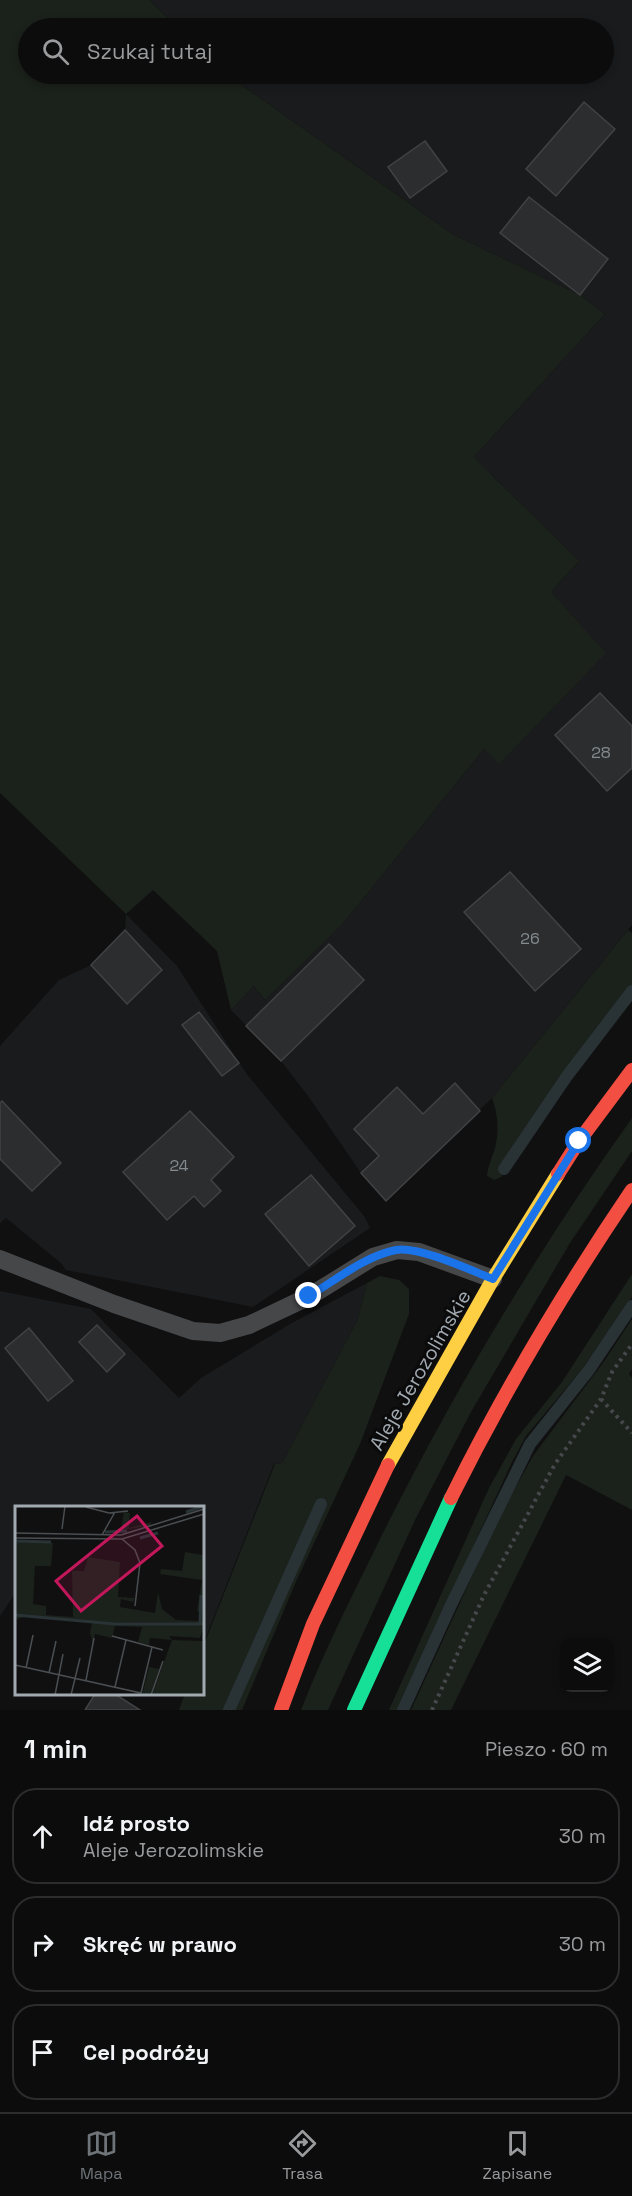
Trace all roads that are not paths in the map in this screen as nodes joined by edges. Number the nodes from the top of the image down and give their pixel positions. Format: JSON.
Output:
{"nodes":[{"id":1,"x":632,"y":1070,"type":"edge"},
{"id":2,"x":632,"y":1190,"type":"edge"},
{"id":3,"x":0,"y":1259,"type":"edge"},
{"id":4,"x":493,"y":1279,"type":"junction"},
{"id":5,"x":281,"y":1710,"type":"edge"},
{"id":6,"x":354,"y":1710,"type":"edge"}],
"edges":[{"from":1,"to":4,"type":"main road","name":"Aleje Jerozolimskie"},
{"from":2,"to":6,"type":"main road"},
{"from":3,"to":4,"type":"lane"},
{"from":4,"to":5,"type":"main road","name":"Aleje Jerozolimskie"}]}
